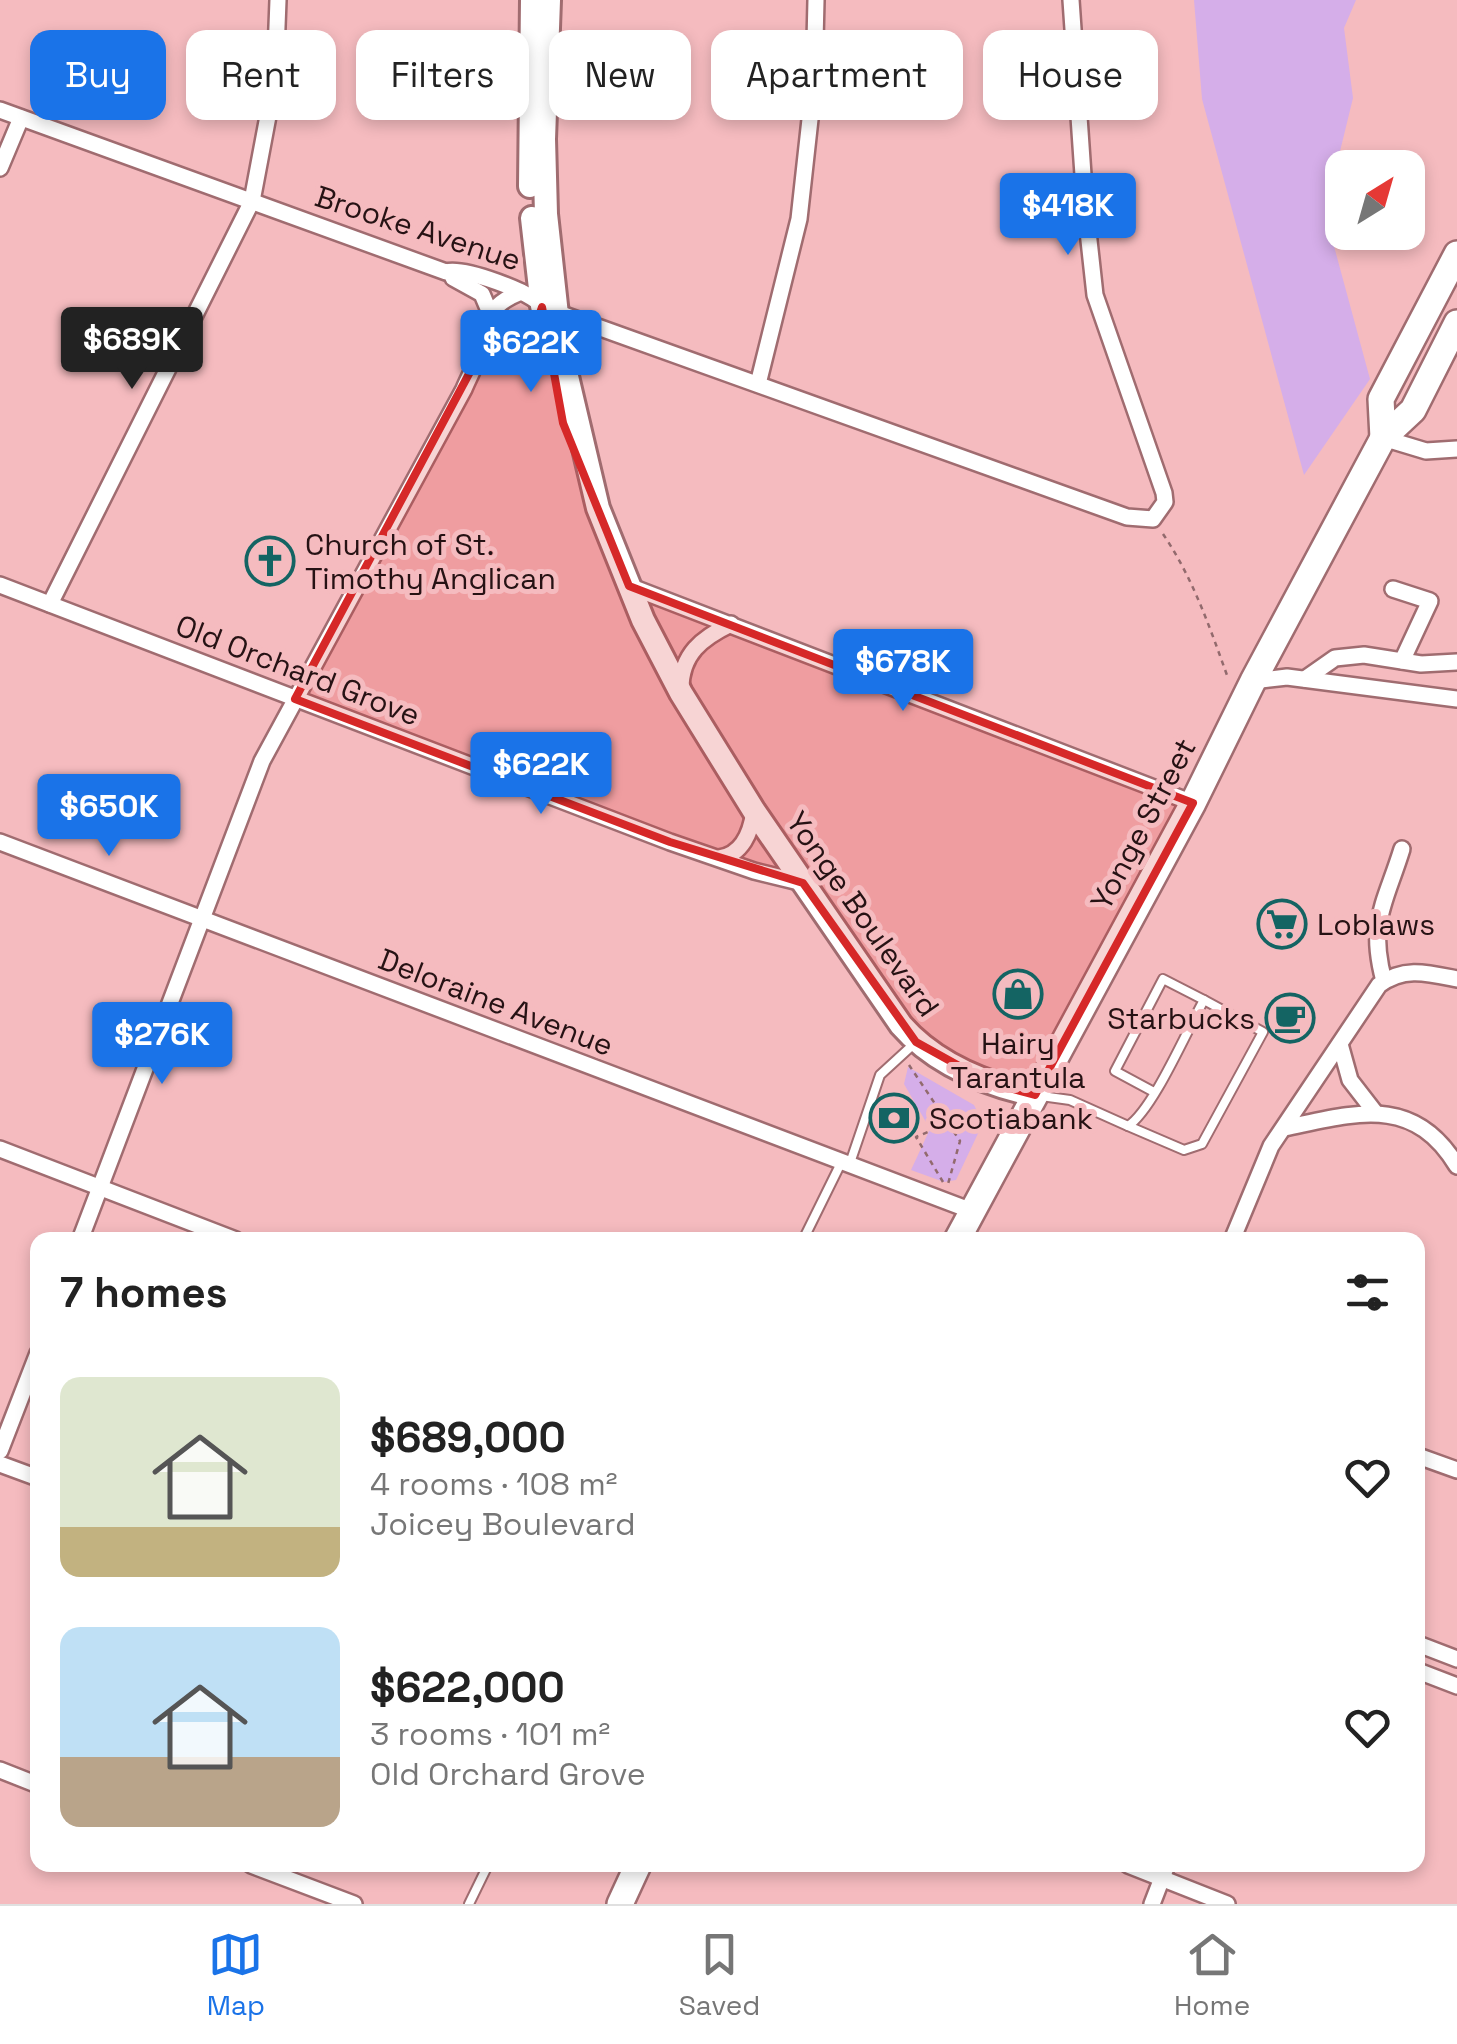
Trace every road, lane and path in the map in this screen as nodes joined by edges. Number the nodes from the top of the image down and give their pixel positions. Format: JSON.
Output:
{"nodes":[{"id":1,"x":278,"y":0,"type":"edge"},
{"id":2,"x":532,"y":0,"type":"edge"},
{"id":3,"x":549,"y":0,"type":"edge"},
{"id":4,"x":816,"y":0,"type":"edge"},
{"id":5,"x":1071,"y":0,"type":"edge"},
{"id":6,"x":0,"y":110,"type":"edge"},
{"id":7,"x":21,"y":118,"type":"junction"},
{"id":8,"x":0,"y":168,"type":"edge"},
{"id":9,"x":252,"y":201,"type":"junction"},
{"id":10,"x":1457,"y":254,"type":"edge"},
{"id":11,"x":446,"y":272,"type":"junction"},
{"id":12,"x":521,"y":292,"type":"junction"},
{"id":13,"x":550,"y":309,"type":"junction"},
{"id":14,"x":490,"y":313,"type":"junction"},
{"id":15,"x":1457,"y":322,"type":"edge"},
{"id":16,"x":478,"y":357,"type":"junction"},
{"id":17,"x":758,"y":384,"type":"junction"},
{"id":18,"x":1383,"y":438,"type":"junction"},
{"id":19,"x":1457,"y":450,"type":"edge"},
{"id":20,"x":1153,"y":519,"type":"junction"},
{"id":21,"x":0,"y":586,"type":"edge"},
{"id":22,"x":629,"y":586,"type":"junction"},
{"id":23,"x":1393,"y":589,"type":"dead end"},
{"id":24,"x":50,"y":604,"type":"junction"},
{"id":25,"x":731,"y":624,"type":"junction"},
{"id":26,"x":1402,"y":661,"type":"junction"},
{"id":27,"x":1457,"y":662,"type":"edge"},
{"id":28,"x":1240,"y":679,"type":"junction"},
{"id":29,"x":1305,"y":680,"type":"junction"},
{"id":30,"x":680,"y":693,"type":"junction"},
{"id":31,"x":295,"y":698,"type":"junction"},
{"id":32,"x":1457,"y":699,"type":"edge"},
{"id":33,"x":1193,"y":804,"type":"junction"},
{"id":34,"x":754,"y":811,"type":"junction"},
{"id":35,"x":0,"y":842,"type":"edge"},
{"id":36,"x":1402,"y":849,"type":"dead end"},
{"id":37,"x":719,"y":858,"type":"junction"},
{"id":38,"x":803,"y":883,"type":"junction"},
{"id":39,"x":202,"y":918,"type":"junction"},
{"id":40,"x":1457,"y":979,"type":"edge"},
{"id":41,"x":1384,"y":981,"type":"junction"},
{"id":42,"x":1204,"y":1000,"type":"junction"},
{"id":43,"x":1340,"y":1044,"type":"junction"},
{"id":44,"x":911,"y":1052,"type":"junction"},
{"id":45,"x":1154,"y":1092,"type":"junction"},
{"id":46,"x":1035,"y":1095,"type":"junction"},
{"id":47,"x":1374,"y":1111,"type":"junction"},
{"id":48,"x":981,"y":1115,"type":"dead end"},
{"id":49,"x":947,"y":1124,"type":"junction"},
{"id":50,"x":1128,"y":1126,"type":"junction"},
{"id":51,"x":1284,"y":1128,"type":"junction"},
{"id":52,"x":954,"y":1130,"type":"junction"},
{"id":53,"x":0,"y":1149,"type":"edge"},
{"id":54,"x":845,"y":1165,"type":"junction"},
{"id":55,"x":1457,"y":1166,"type":"edge"},
{"id":56,"x":100,"y":1188,"type":"junction"},
{"id":57,"x":972,"y":1211,"type":"junction"},
{"id":58,"x":83,"y":1232,"type":"edge"},
{"id":59,"x":215,"y":1232,"type":"edge"},
{"id":60,"x":807,"y":1232,"type":"edge"},
{"id":61,"x":961,"y":1232,"type":"edge"},
{"id":62,"x":1235,"y":1232,"type":"edge"},
{"id":63,"x":30,"y":1374,"type":"edge"},
{"id":64,"x":0,"y":1452,"type":"edge"},
{"id":65,"x":1425,"y":1459,"type":"edge"},
{"id":66,"x":0,"y":1464,"type":"edge"},
{"id":67,"x":1457,"y":1470,"type":"edge"},
{"id":68,"x":30,"y":1475,"type":"edge"},
{"id":69,"x":1425,"y":1647,"type":"edge"},
{"id":70,"x":1457,"y":1659,"type":"edge"},
{"id":71,"x":1425,"y":1674,"type":"edge"},
{"id":72,"x":1457,"y":1686,"type":"edge"},
{"id":73,"x":0,"y":1770,"type":"edge"},
{"id":74,"x":30,"y":1781,"type":"edge"},
{"id":75,"x":269,"y":1872,"type":"edge"},
{"id":76,"x":484,"y":1872,"type":"edge"},
{"id":77,"x":635,"y":1872,"type":"edge"},
{"id":78,"x":1164,"y":1872,"type":"edge"},
{"id":79,"x":354,"y":1904,"type":"edge"},
{"id":80,"x":468,"y":1904,"type":"edge"},
{"id":81,"x":620,"y":1904,"type":"edge"},
{"id":82,"x":1152,"y":1904,"type":"edge"},
{"id":83,"x":1227,"y":1904,"type":"edge"}],
"edges":[{"from":1,"to":9,"type":"street"},
{"from":2,"to":13,"type":"street","name":"Yonge Boulevard"},
{"from":3,"to":13,"type":"street","name":"Yonge Boulevard"},
{"from":4,"to":17,"type":"street"},
{"from":5,"to":20,"type":"street"},
{"from":6,"to":7,"type":"street","name":"Brooke Avenue"},
{"from":7,"to":8,"type":"street"},
{"from":7,"to":9,"type":"street","name":"Brooke Avenue"},
{"from":9,"to":11,"type":"street","name":"Brooke Avenue"},
{"from":9,"to":24,"type":"street"},
{"from":10,"to":18,"type":"main road","name":"Yonge Street"},
{"from":11,"to":12,"type":"street","name":"Brooke Avenue"},
{"from":11,"to":14,"type":"street"},
{"from":12,"to":13,"type":"street","name":"Brooke Avenue"},
{"from":12,"to":14,"type":"street"},
{"from":13,"to":16,"type":"street"},
{"from":13,"to":17,"type":"street","name":"Brooke Avenue"},
{"from":13,"to":22,"type":"street","name":"Yonge Boulevard"},
{"from":14,"to":16,"type":"street"},
{"from":15,"to":18,"type":"main road","name":"Yonge Street"},
{"from":16,"to":31,"type":"street"},
{"from":17,"to":20,"type":"street","name":"Brooke Avenue"},
{"from":18,"to":19,"type":"street"},
{"from":18,"to":28,"type":"main road","name":"Yonge Street"},
{"from":20,"to":28,"type":"path"},
{"from":21,"to":24,"type":"street","name":"Old Orchard Grove"},
{"from":22,"to":25,"type":"street"},
{"from":22,"to":30,"type":"street","name":"Yonge Boulevard"},
{"from":23,"to":26,"type":"street"},
{"from":24,"to":31,"type":"street","name":"Old Orchard Grove"},
{"from":25,"to":30,"type":"street"},
{"from":25,"to":33,"type":"street"},
{"from":26,"to":27,"type":"street"},
{"from":26,"to":29,"type":"street"},
{"from":28,"to":29,"type":"street"},
{"from":28,"to":33,"type":"main road","name":"Yonge Street"},
{"from":29,"to":32,"type":"street"},
{"from":30,"to":34,"type":"street","name":"Yonge Boulevard"},
{"from":31,"to":37,"type":"street","name":"Old Orchard Grove"},
{"from":31,"to":39,"type":"street"},
{"from":33,"to":46,"type":"main road","name":"Yonge Street"},
{"from":34,"to":37,"type":"street","name":"Yonge Boulevard"},
{"from":34,"to":38,"type":"street","name":"Yonge Boulevard"},
{"from":35,"to":39,"type":"street","name":"Deloraine Avenue"},
{"from":36,"to":41,"type":"street"},
{"from":37,"to":38,"type":"street","name":"Old Orchard Grove"},
{"from":38,"to":44,"type":"street","name":"Yonge Boulevard"},
{"from":39,"to":54,"type":"street","name":"Deloraine Avenue"},
{"from":39,"to":56,"type":"street"},
{"from":40,"to":41,"type":"street"},
{"from":41,"to":43,"type":"street"},
{"from":42,"to":45,"type":"lane"},
{"from":42,"to":45,"type":"lane"},
{"from":42,"to":50,"type":"lane"},
{"from":43,"to":47,"type":"street"},
{"from":43,"to":51,"type":"street"},
{"from":44,"to":46,"type":"street","name":"Yonge Boulevard"},
{"from":44,"to":49,"type":"path"},
{"from":44,"to":54,"type":"lane"},
{"from":45,"to":50,"type":"lane"},
{"from":46,"to":50,"type":"lane"},
{"from":46,"to":57,"type":"main road","name":"Yonge Street"},
{"from":47,"to":51,"type":"street"},
{"from":47,"to":55,"type":"street"},
{"from":48,"to":52,"type":"path"},
{"from":49,"to":52,"type":"path"},
{"from":49,"to":52,"type":"path"},
{"from":51,"to":62,"type":"street"},
{"from":53,"to":56,"type":"street"},
{"from":54,"to":57,"type":"street","name":"Deloraine Avenue"},
{"from":54,"to":60,"type":"lane"},
{"from":56,"to":58,"type":"street"},
{"from":56,"to":59,"type":"street"},
{"from":57,"to":61,"type":"main road","name":"Yonge Street"},
{"from":63,"to":64,"type":"street"},
{"from":65,"to":67,"type":"street"},
{"from":66,"to":68,"type":"street"},
{"from":69,"to":70,"type":"street"},
{"from":71,"to":72,"type":"street"},
{"from":73,"to":74,"type":"street"},
{"from":75,"to":79,"type":"street"},
{"from":76,"to":80,"type":"lane"},
{"from":77,"to":81,"type":"main road"},
{"from":78,"to":82,"type":"street"},
{"from":78,"to":83,"type":"street"}]}
